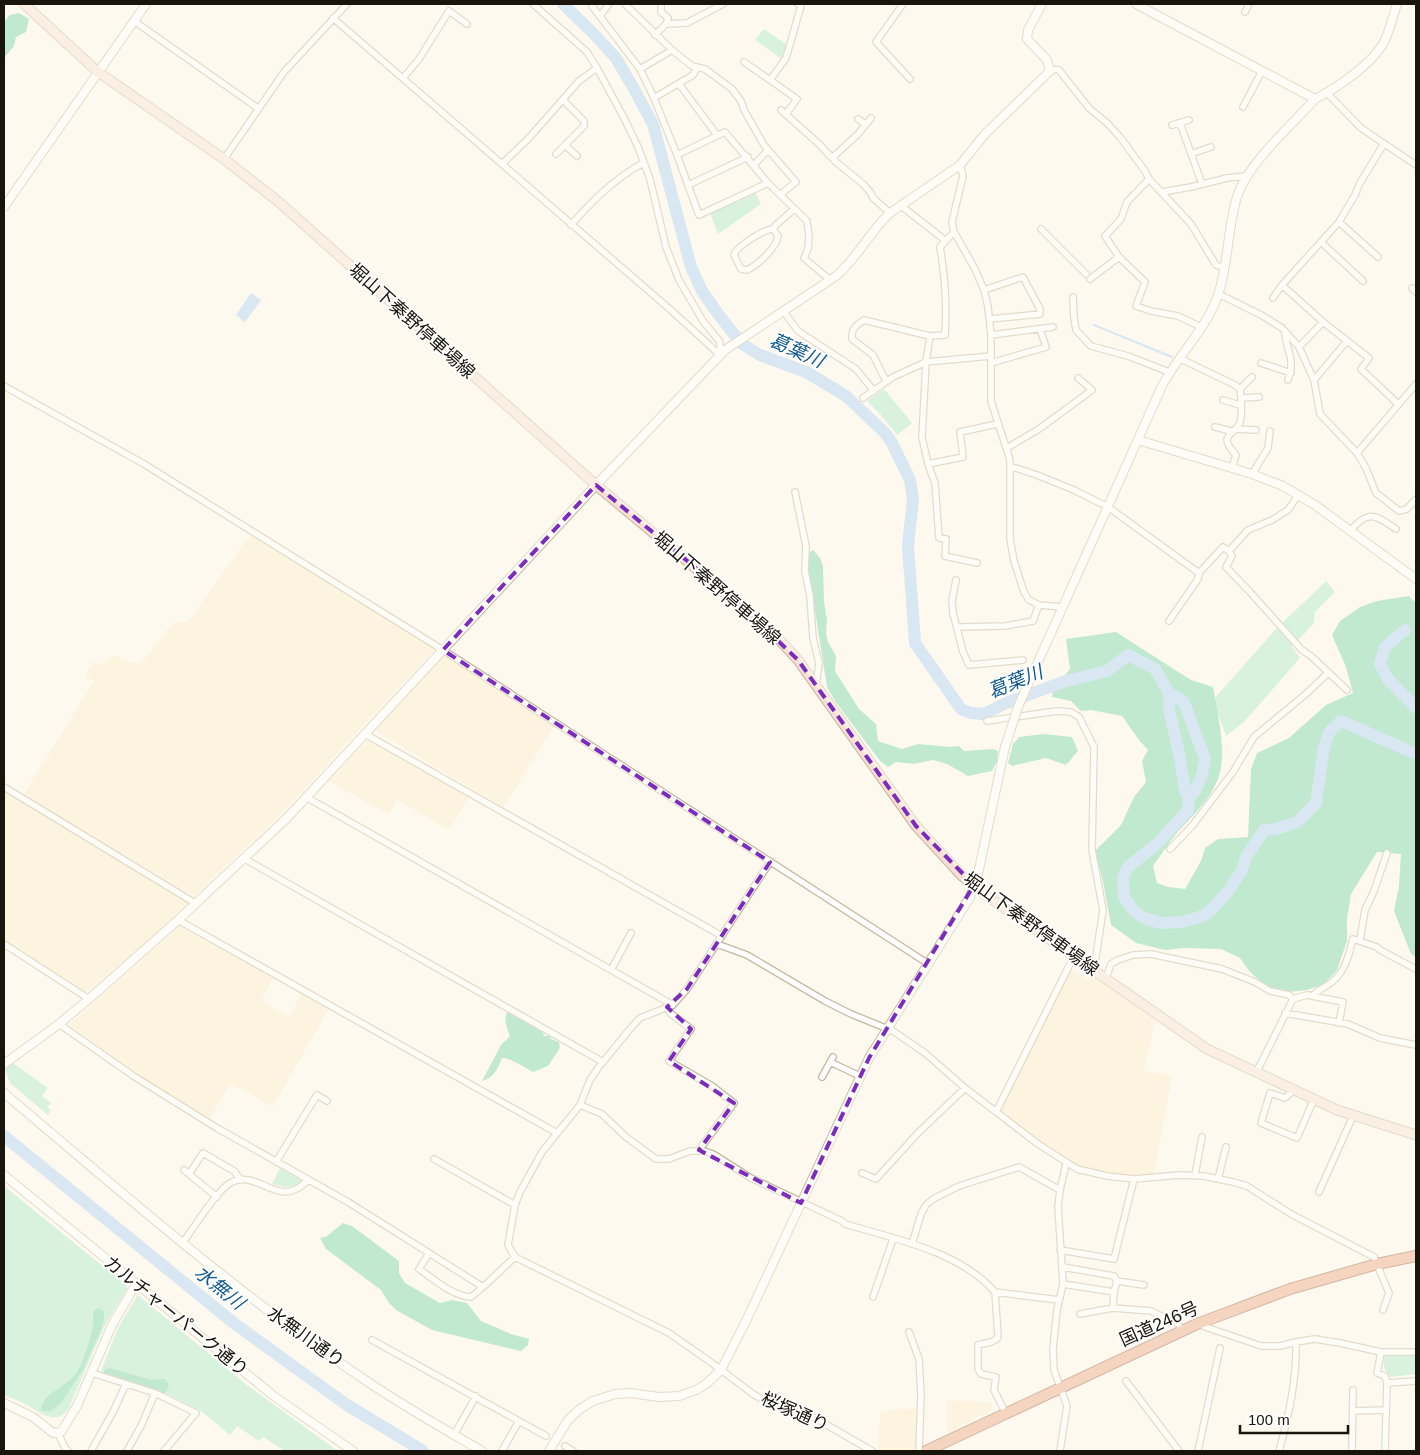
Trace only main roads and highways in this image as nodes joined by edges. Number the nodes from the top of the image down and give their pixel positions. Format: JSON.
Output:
{"nodes":[{"id":1,"x":24,"y":4,"type":"edge"},
{"id":2,"x":1416,"y":1135,"type":"edge"},
{"id":3,"x":1416,"y":1256,"type":"edge"},
{"id":4,"x":926,"y":1451,"type":"edge"}],
"edges":[{"from":1,"to":2,"type":"main road","name":"堀山下秦野停車場線"},
{"from":3,"to":4,"type":"highway","name":"国道246号"}]}
